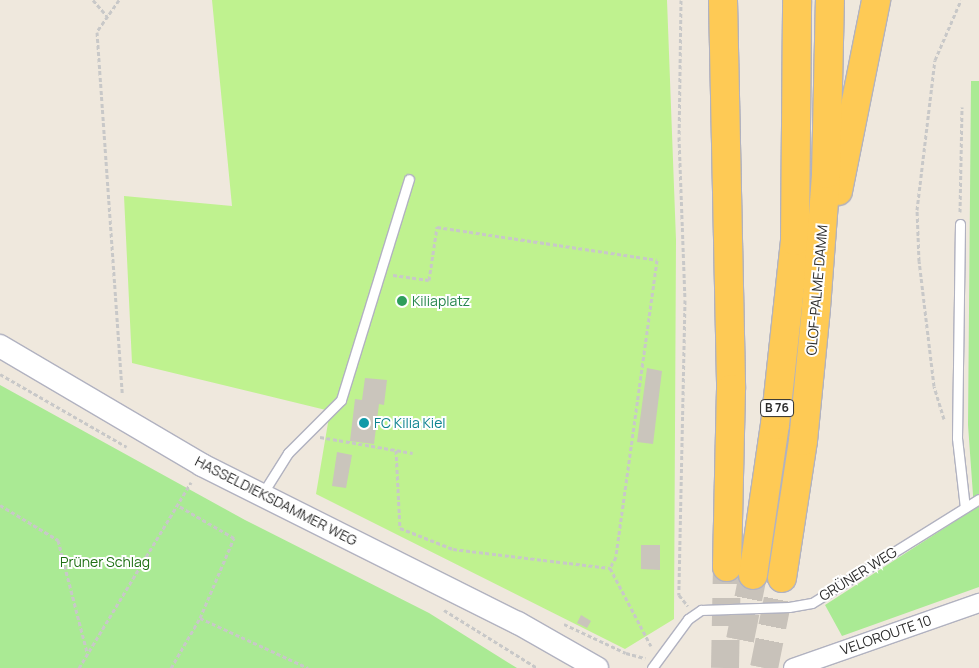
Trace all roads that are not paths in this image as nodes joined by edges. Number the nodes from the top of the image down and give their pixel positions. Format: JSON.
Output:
{"nodes":[{"id":1,"x":722,"y":0,"type":"edge"},
{"id":2,"x":797,"y":0,"type":"edge"},
{"id":3,"x":830,"y":0,"type":"edge"},
{"id":4,"x":876,"y":0,"type":"edge"},
{"id":5,"x":409,"y":178,"type":"dead end"},
{"id":6,"x":960,"y":224,"type":"road end"},
{"id":7,"x":816,"y":308,"type":"junction"},
{"id":8,"x":0,"y":346,"type":"edge"},
{"id":9,"x":261,"y":496,"type":"junction"},
{"id":10,"x":979,"y":499,"type":"edge"},
{"id":11,"x":965,"y":508,"type":"junction"},
{"id":12,"x":727,"y":567,"type":"tunnel mouth"},
{"id":13,"x":753,"y":575,"type":"tunnel mouth"},
{"id":14,"x":782,"y":578,"type":"tunnel mouth"},
{"id":15,"x":979,"y":603,"type":"edge"},
{"id":16,"x":558,"y":645,"type":"junction"},
{"id":17,"x":597,"y":668,"type":"edge"},
{"id":18,"x":610,"y":668,"type":"edge"},
{"id":19,"x":652,"y":668,"type":"edge"},
{"id":20,"x":793,"y":668,"type":"edge"}],
"edges":[{"from":1,"to":12,"type":"highway"},
{"from":2,"to":13,"type":"highway","name":"OLOF-PALME-DAMM","number":"B 76"},
{"from":3,"to":7,"type":"highway","name":"OLOF-PALME-DAMM","number":"B 76"},
{"from":4,"to":7,"type":"highway"},
{"from":5,"to":9,"type":"lane"},
{"from":6,"to":11,"type":"lane"},
{"from":7,"to":14,"type":"highway","name":"OLOF-PALME-DAMM","number":"B 76"},
{"from":8,"to":9,"type":"street","name":"HASSELDIEKSDAMMER WEG"},
{"from":9,"to":16,"type":"street","name":"HASSELDIEKSDAMMER WEG"},
{"from":10,"to":11,"type":"lane","name":"GRÜNER WEG"},
{"from":11,"to":19,"type":"lane","name":"GRÜNER WEG"},
{"from":15,"to":20,"type":"street","name":"VELOROUTE 10"},
{"from":16,"to":17,"type":"street","name":"HASSELDIEKSDAMMER WEG"},
{"from":16,"to":18,"type":"street","name":"HASSELDIEKSDAMMER WEG"}]}
